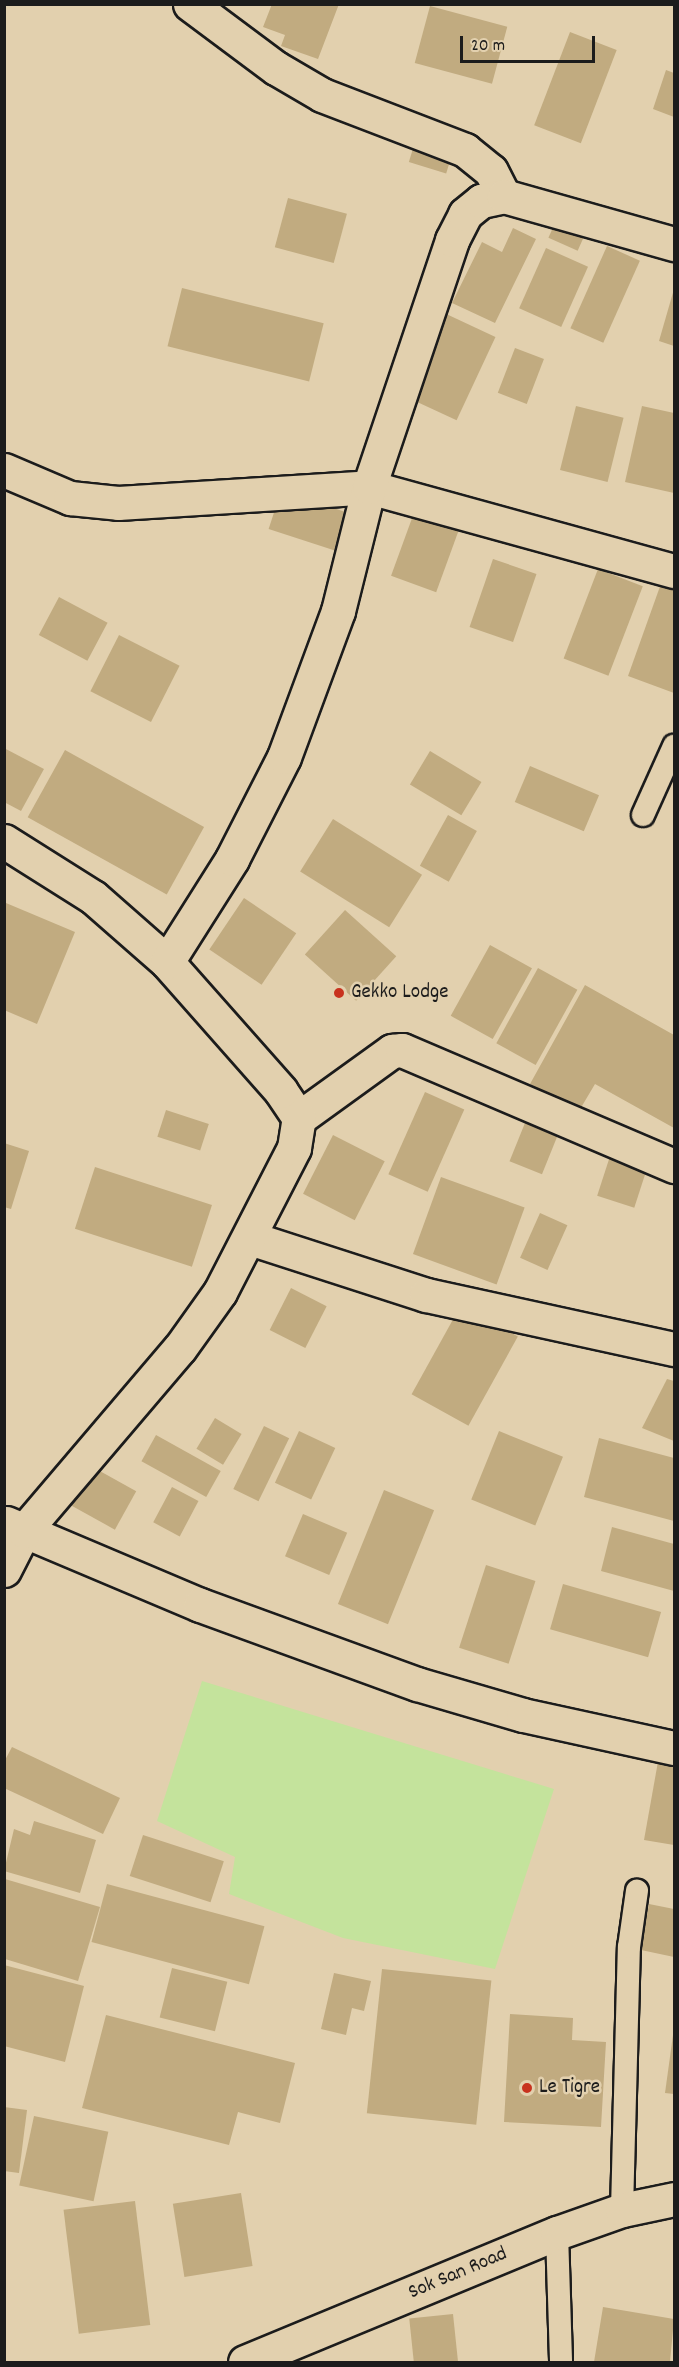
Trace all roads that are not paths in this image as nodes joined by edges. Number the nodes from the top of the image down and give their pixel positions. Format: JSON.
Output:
{"nodes":[{"id":1,"x":190,"y":4,"type":"edge"},
{"id":2,"x":504,"y":196,"type":"junction"},
{"id":3,"x":675,"y":244,"type":"edge"},
{"id":4,"x":4,"y":470,"type":"edge"},
{"id":5,"x":369,"y":487,"type":"junction"},
{"id":6,"x":675,"y":571,"type":"edge"},
{"id":7,"x":675,"y":746,"type":"edge"},
{"id":8,"x":643,"y":815,"type":"dead end"},
{"id":9,"x":4,"y":841,"type":"edge"},
{"id":10,"x":167,"y":963,"type":"junction"},
{"id":11,"x":299,"y":1118,"type":"junction"},
{"id":12,"x":675,"y":1166,"type":"edge"},
{"id":13,"x":250,"y":1238,"type":"junction"},
{"id":14,"x":675,"y":1349,"type":"edge"},
{"id":15,"x":14,"y":1527,"type":"edge"},
{"id":16,"x":4,"y":1570,"type":"edge"},
{"id":17,"x":675,"y":1748,"type":"edge"},
{"id":18,"x":637,"y":1891,"type":"dead end"},
{"id":19,"x":675,"y":2199,"type":"edge"},
{"id":20,"x":622,"y":2210,"type":"junction"},
{"id":21,"x":557,"y":2233,"type":"junction"},
{"id":22,"x":245,"y":2362,"type":"edge"},
{"id":23,"x":561,"y":2362,"type":"edge"}],
"edges":[{"from":1,"to":2,"type":"street"},
{"from":2,"to":3,"type":"street"},
{"from":2,"to":5,"type":"street"},
{"from":4,"to":5,"type":"street"},
{"from":5,"to":6,"type":"street"},
{"from":5,"to":10,"type":"street"},
{"from":7,"to":8,"type":"lane"},
{"from":9,"to":10,"type":"street"},
{"from":10,"to":11,"type":"street"},
{"from":11,"to":12,"type":"street"},
{"from":11,"to":13,"type":"street"},
{"from":13,"to":14,"type":"street"},
{"from":13,"to":15,"type":"street"},
{"from":15,"to":16,"type":"street"},
{"from":15,"to":17,"type":"street"},
{"from":18,"to":20,"type":"lane"},
{"from":19,"to":20,"type":"street","name":"Sok San Road"},
{"from":20,"to":21,"type":"street","name":"Sok San Road"},
{"from":21,"to":22,"type":"street","name":"Sok San Road"},
{"from":21,"to":23,"type":"lane"}]}
